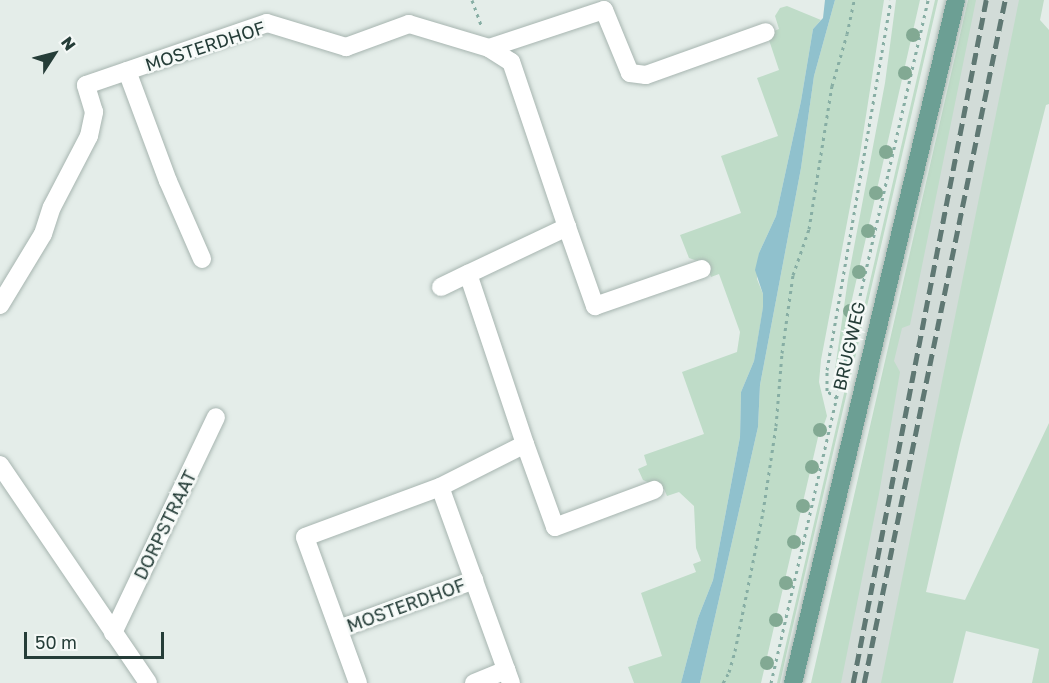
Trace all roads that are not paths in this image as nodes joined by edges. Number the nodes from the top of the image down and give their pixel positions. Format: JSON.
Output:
{"nodes":[{"id":1,"x":956,"y":0,"type":"edge"},
{"id":2,"x":766,"y":32,"type":"dead end"},
{"id":3,"x":489,"y":48,"type":"junction"},
{"id":4,"x":127,"y":71,"type":"junction"},
{"id":5,"x":567,"y":227,"type":"junction"},
{"id":6,"x":201,"y":259,"type":"dead end"},
{"id":7,"x":702,"y":269,"type":"dead end"},
{"id":8,"x":468,"y":274,"type":"junction"},
{"id":9,"x":441,"y":287,"type":"dead end"},
{"id":10,"x":0,"y":305,"type":"edge"},
{"id":11,"x":216,"y":417,"type":"dead end"},
{"id":12,"x":525,"y":444,"type":"junction"},
{"id":13,"x":0,"y":465,"type":"edge"},
{"id":14,"x":440,"y":487,"type":"junction"},
{"id":15,"x":654,"y":490,"type":"dead end"},
{"id":16,"x":474,"y":580,"type":"junction"},
{"id":17,"x":339,"y":629,"type":"junction"},
{"id":18,"x":113,"y":633,"type":"junction"},
{"id":19,"x":509,"y":677,"type":"edge"},
{"id":20,"x":148,"y":683,"type":"edge"},
{"id":21,"x":358,"y":683,"type":"edge"},
{"id":22,"x":474,"y":683,"type":"edge"},
{"id":23,"x":793,"y":683,"type":"edge"}],
"edges":[{"from":1,"to":23,"type":"main road","name":"BRUGWEG"},
{"from":2,"to":3,"type":"street"},
{"from":3,"to":4,"type":"street","name":"MOSTERDHOF"},
{"from":3,"to":5,"type":"street","name":"MOSTERDHOF"},
{"from":4,"to":6,"type":"street","name":"MOSTERDHOF"},
{"from":4,"to":10,"type":"street","name":"MOSTERDHOF"},
{"from":5,"to":7,"type":"street","name":"MOSTERDHOF"},
{"from":5,"to":8,"type":"street"},
{"from":8,"to":9,"type":"street"},
{"from":8,"to":12,"type":"street"},
{"from":11,"to":18,"type":"street","name":"DORPSTRAAT"},
{"from":12,"to":14,"type":"street","name":"MOSTERDHOF"},
{"from":12,"to":15,"type":"street"},
{"from":13,"to":18,"type":"street"},
{"from":14,"to":16,"type":"street","name":"MOSTERDHOF"},
{"from":14,"to":17,"type":"street","name":"MOSTERDHOF"},
{"from":16,"to":17,"type":"street","name":"MOSTERDHOF"},
{"from":16,"to":19,"type":"street","name":"MOSTERDHOF"},
{"from":17,"to":21,"type":"street","name":"MOSTERDHOF"},
{"from":18,"to":20,"type":"street"},
{"from":19,"to":22,"type":"street","name":"MOSTERDHOF"}]}
